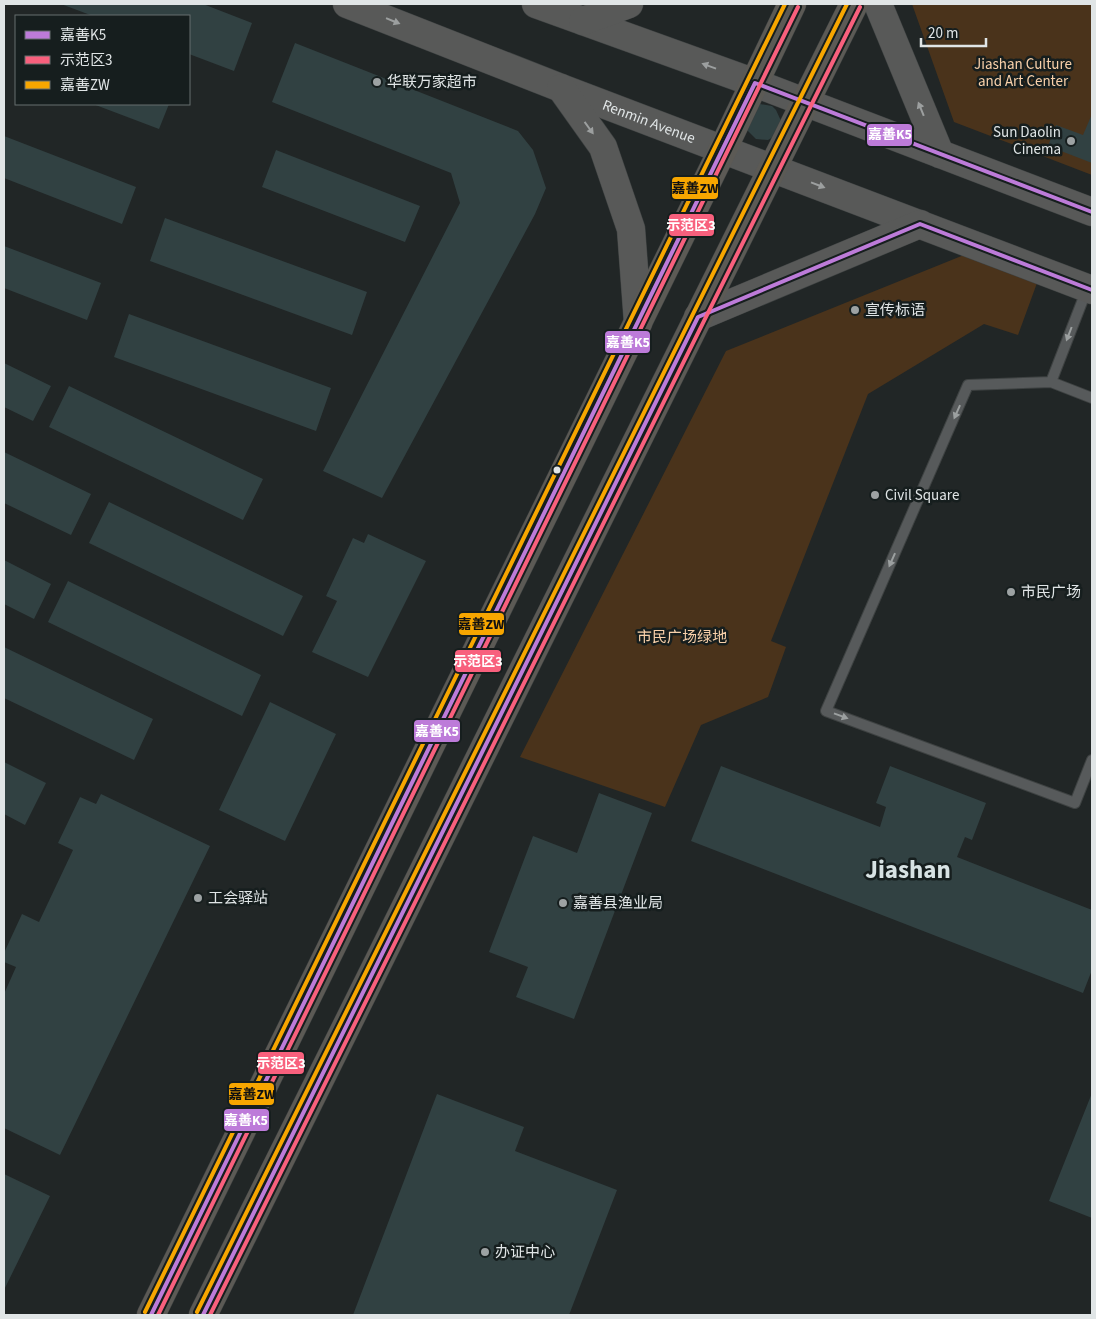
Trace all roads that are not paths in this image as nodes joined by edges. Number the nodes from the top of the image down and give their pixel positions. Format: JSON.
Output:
{"nodes":[{"id":1,"x":347,"y":4,"type":"edge"},
{"id":2,"x":536,"y":4,"type":"edge"},
{"id":3,"x":629,"y":4,"type":"edge"},
{"id":4,"x":792,"y":4,"type":"edge"},
{"id":5,"x":854,"y":4,"type":"edge"},
{"id":6,"x":878,"y":4,"type":"edge"},
{"id":7,"x":583,"y":21,"type":"junction"},
{"id":8,"x":755,"y":83,"type":"junction"},
{"id":9,"x":561,"y":88,"type":"junction"},
{"id":10,"x":805,"y":102,"type":"junction"},
{"id":11,"x":723,"y":149,"type":"junction"},
{"id":12,"x":940,"y":154,"type":"junction"},
{"id":13,"x":773,"y":167,"type":"junction"},
{"id":14,"x":1092,"y":212,"type":"edge"},
{"id":15,"x":920,"y":224,"type":"junction"},
{"id":16,"x":1090,"y":290,"type":"edge"},
{"id":17,"x":698,"y":317,"type":"junction"},
{"id":18,"x":638,"y":323,"type":"junction"},
{"id":19,"x":1050,"y":382,"type":"junction"},
{"id":20,"x":1092,"y":398,"type":"edge"},
{"id":21,"x":1092,"y":760,"type":"edge"},
{"id":22,"x":151,"y":1315,"type":"edge"},
{"id":23,"x":203,"y":1315,"type":"edge"}],
"edges":[{"from":1,"to":9,"type":"main road","name":"Renmin Avenue","one_way":true},
{"from":2,"to":7,"type":"main road"},
{"from":3,"to":7,"type":"main road"},
{"from":4,"to":8,"type":"main road"},
{"from":5,"to":10,"type":"main road"},
{"from":12,"to":6,"type":"main road","one_way":true},
{"from":8,"to":7,"type":"main road","one_way":true},
{"from":8,"to":10,"type":"main road"},
{"from":8,"to":11,"type":"main road"},
{"from":9,"to":11,"type":"main road","name":"Renmin Avenue"},
{"from":9,"to":18,"type":"main road","one_way":true},
{"from":10,"to":12,"type":"main road"},
{"from":10,"to":13,"type":"main road"},
{"from":11,"to":13,"type":"main road","name":"Renmin Avenue"},
{"from":11,"to":18,"type":"main road"},
{"from":12,"to":14,"type":"main road"},
{"from":13,"to":15,"type":"main road","name":"Renmin Avenue","one_way":true},
{"from":13,"to":17,"type":"main road"},
{"from":15,"to":16,"type":"main road","name":"Renmin Avenue"},
{"from":15,"to":17,"type":"main road"},
{"from":16,"to":19,"type":"lane","one_way":true},
{"from":17,"to":23,"type":"main road"},
{"from":18,"to":22,"type":"main road"},
{"from":19,"to":20,"type":"lane"},
{"from":19,"to":21,"type":"lane","one_way":true}]}
